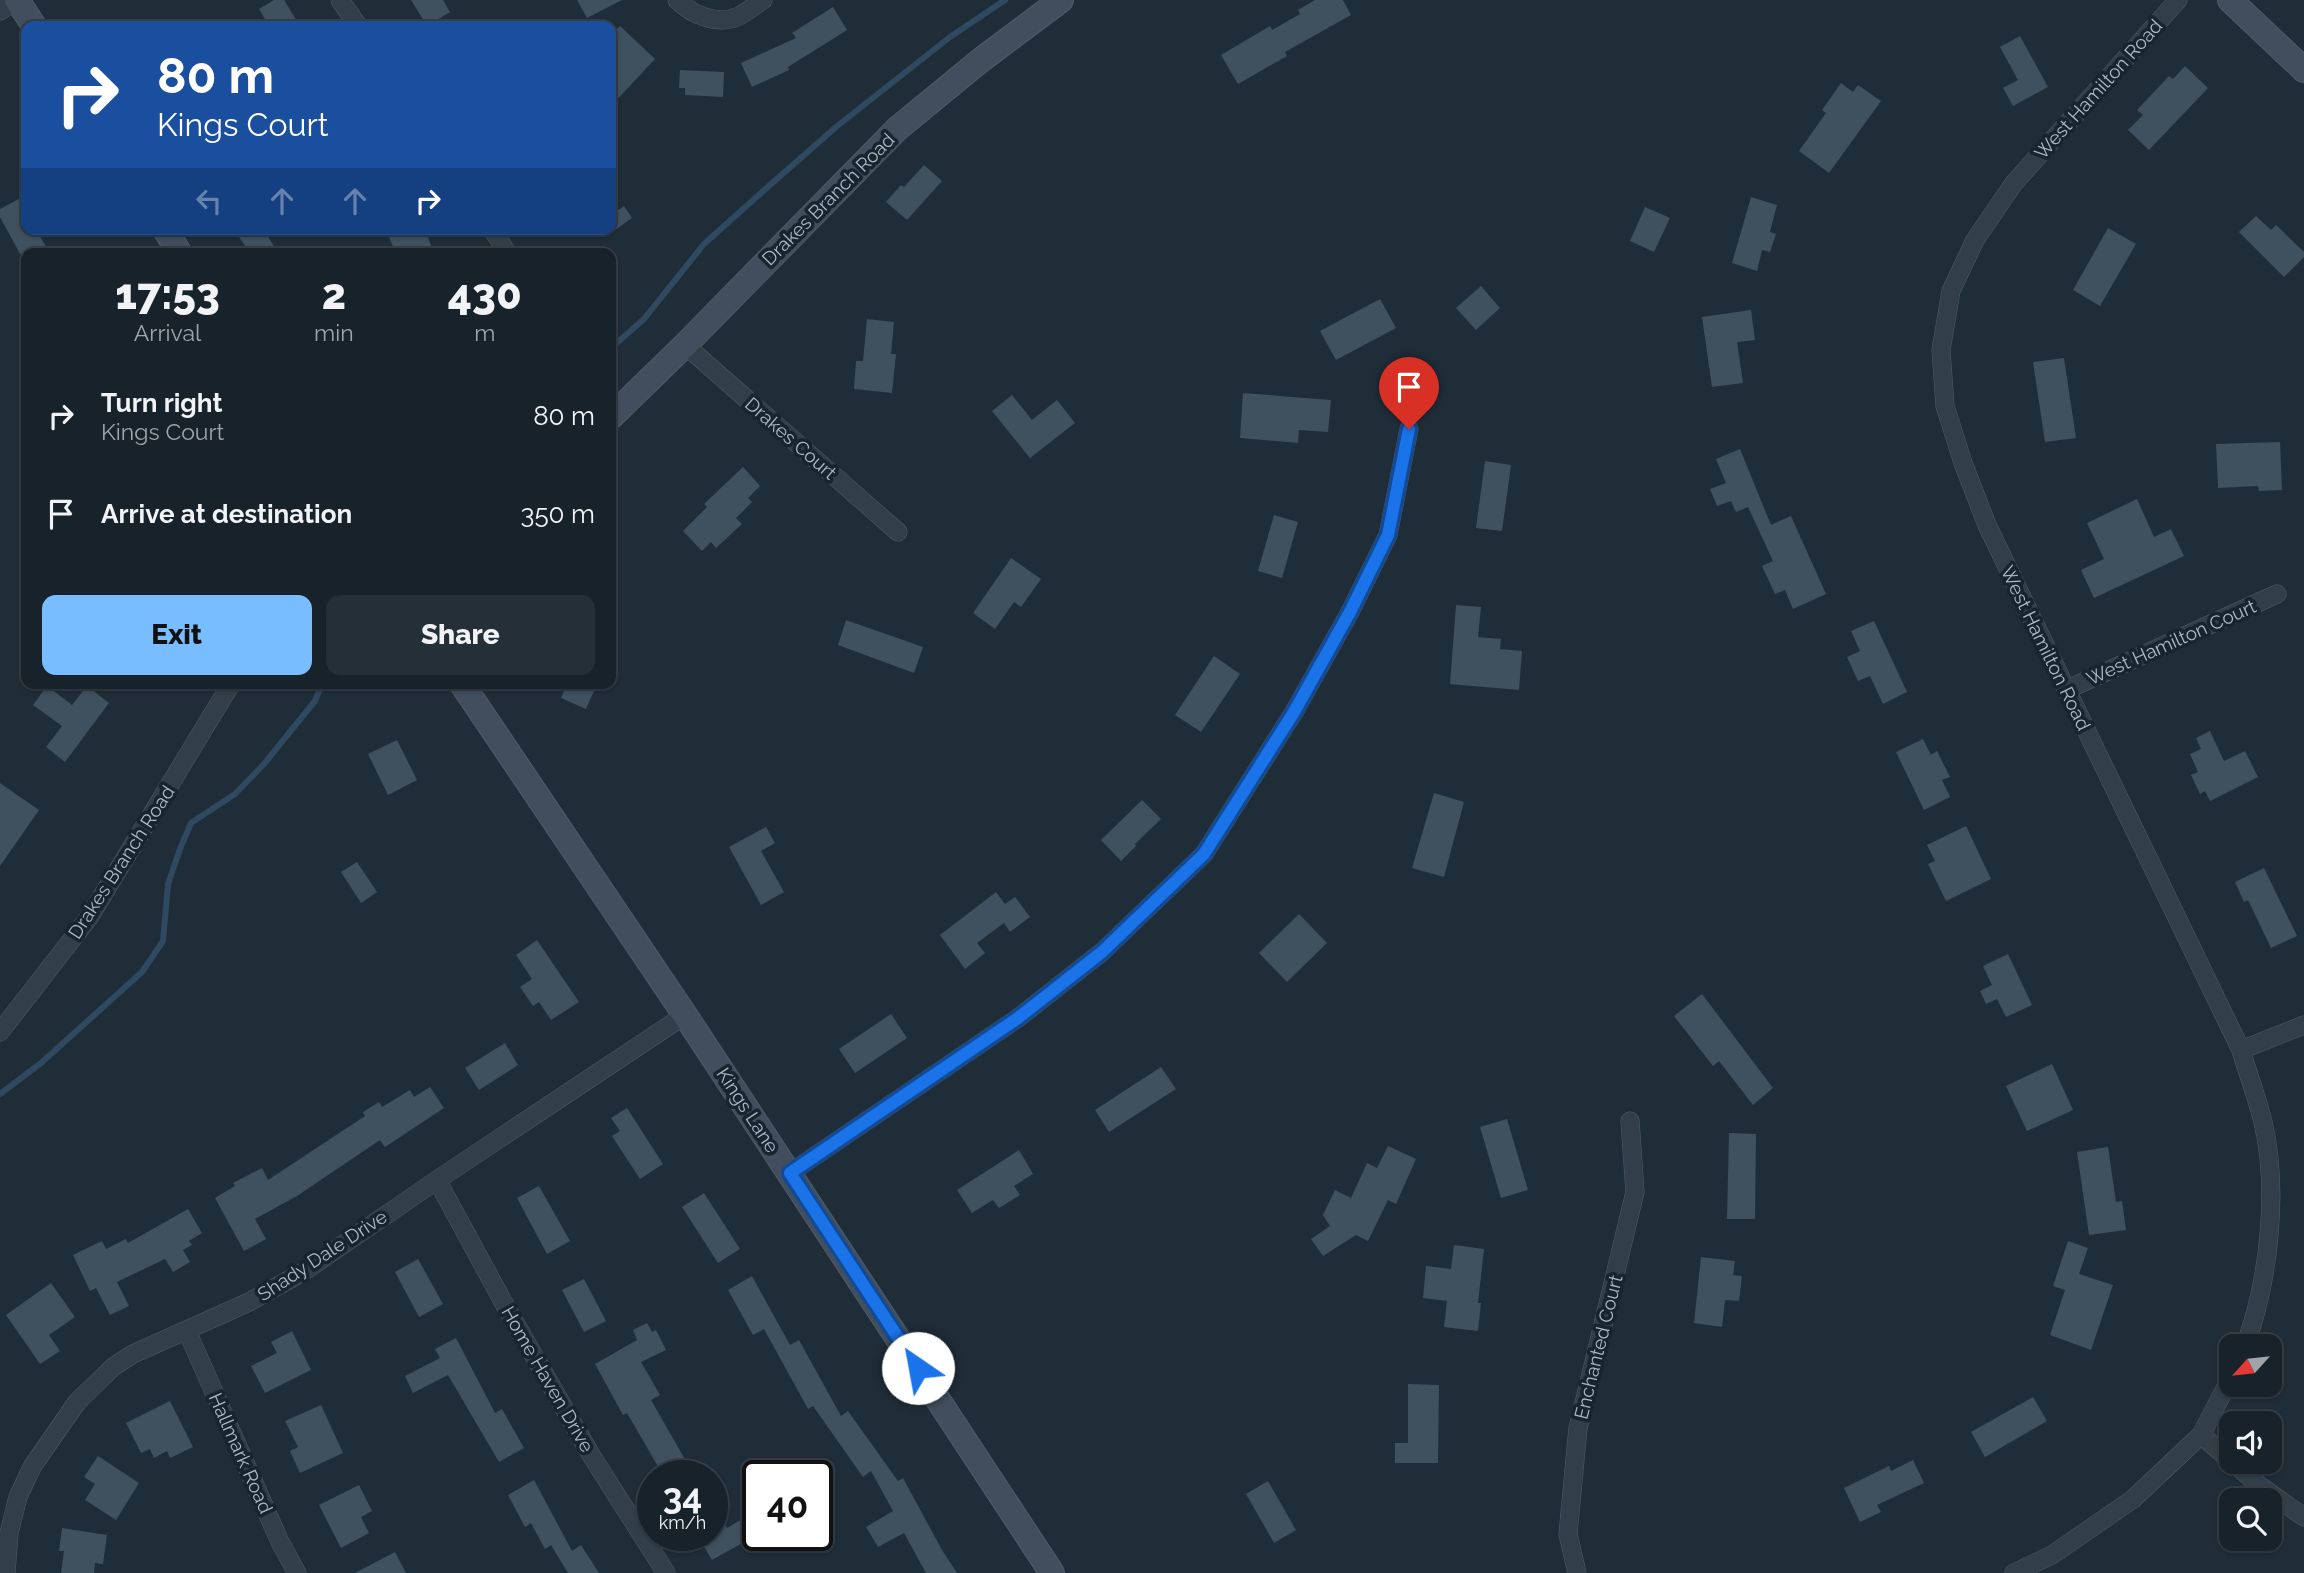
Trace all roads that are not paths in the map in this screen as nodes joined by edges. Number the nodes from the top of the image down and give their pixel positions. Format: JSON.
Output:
{"nodes":[{"id":1,"x":17,"y":0,"type":"edge"},
{"id":2,"x":340,"y":0,"type":"edge"},
{"id":3,"x":677,"y":0,"type":"edge"},
{"id":4,"x":763,"y":0,"type":"edge"},
{"id":5,"x":1061,"y":0,"type":"edge"},
{"id":6,"x":2178,"y":0,"type":"edge"},
{"id":7,"x":2230,"y":0,"type":"edge"},
{"id":8,"x":0,"y":11,"type":"edge"},
{"id":9,"x":31,"y":21,"type":"edge"},
{"id":10,"x":355,"y":21,"type":"edge"},
{"id":11,"x":2304,"y":70,"type":"edge"},
{"id":12,"x":685,"y":345,"type":"junction"},
{"id":13,"x":616,"y":412,"type":"edge"},
{"id":14,"x":1409,"y":429,"type":"dead end"},
{"id":15,"x":898,"y":532,"type":"dead end"},
{"id":16,"x":2277,"y":594,"type":"dead end"},
{"id":17,"x":229,"y":689,"type":"edge"},
{"id":18,"x":465,"y":689,"type":"edge"},
{"id":19,"x":2066,"y":690,"type":"junction"},
{"id":20,"x":685,"y":1015,"type":"junction"},
{"id":21,"x":2304,"y":1025,"type":"edge"},
{"id":22,"x":0,"y":1032,"type":"edge"},
{"id":23,"x":2241,"y":1050,"type":"junction"},
{"id":24,"x":1630,"y":1121,"type":"dead end"},
{"id":25,"x":790,"y":1173,"type":"junction"},
{"id":26,"x":437,"y":1180,"type":"junction"},
{"id":27,"x":187,"y":1331,"type":"junction"},
{"id":28,"x":2249,"y":1334,"type":"edge"},
{"id":29,"x":2221,"y":1397,"type":"edge"},
{"id":30,"x":2201,"y":1435,"type":"junction"},
{"id":31,"x":2304,"y":1517,"type":"edge"},
{"id":32,"x":6,"y":1573,"type":"edge"},
{"id":33,"x":297,"y":1573,"type":"edge"},
{"id":34,"x":666,"y":1573,"type":"edge"},
{"id":35,"x":1052,"y":1573,"type":"edge"},
{"id":36,"x":1577,"y":1573,"type":"edge"},
{"id":37,"x":2014,"y":1573,"type":"edge"}],
"edges":[{"from":1,"to":8,"type":"street"},
{"from":1,"to":9,"type":"street"},
{"from":2,"to":10,"type":"street"},
{"from":3,"to":4,"type":"street"},
{"from":5,"to":12,"type":"street","name":"Drakes Branch Road"},
{"from":6,"to":19,"type":"street","name":"West Hamilton Road"},
{"from":7,"to":11,"type":"street"},
{"from":12,"to":13,"type":"street","name":"Drakes Branch Road"},
{"from":12,"to":15,"type":"street","name":"Drakes Court"},
{"from":14,"to":25,"type":"street"},
{"from":16,"to":19,"type":"street","name":"West Hamilton Court"},
{"from":17,"to":22,"type":"street","name":"Drakes Branch Road"},
{"from":18,"to":20,"type":"street","name":"Kings Lane"},
{"from":19,"to":23,"type":"street","name":"West Hamilton Road"},
{"from":20,"to":25,"type":"street","name":"Kings Lane"},
{"from":20,"to":26,"type":"street","name":"Shady Dale Drive"},
{"from":21,"to":23,"type":"street"},
{"from":23,"to":28,"type":"street","name":"West Hamilton Road"},
{"from":24,"to":36,"type":"street","name":"Enchanted Court"},
{"from":25,"to":35,"type":"street","name":"Kings Lane"},
{"from":26,"to":27,"type":"street","name":"Shady Dale Drive"},
{"from":26,"to":34,"type":"street","name":"Home Haven Drive"},
{"from":27,"to":32,"type":"street","name":"Shady Dale Drive"},
{"from":27,"to":33,"type":"street","name":"Hallmark Road"},
{"from":29,"to":30,"type":"street"},
{"from":30,"to":31,"type":"street"},
{"from":30,"to":37,"type":"street"}]}
